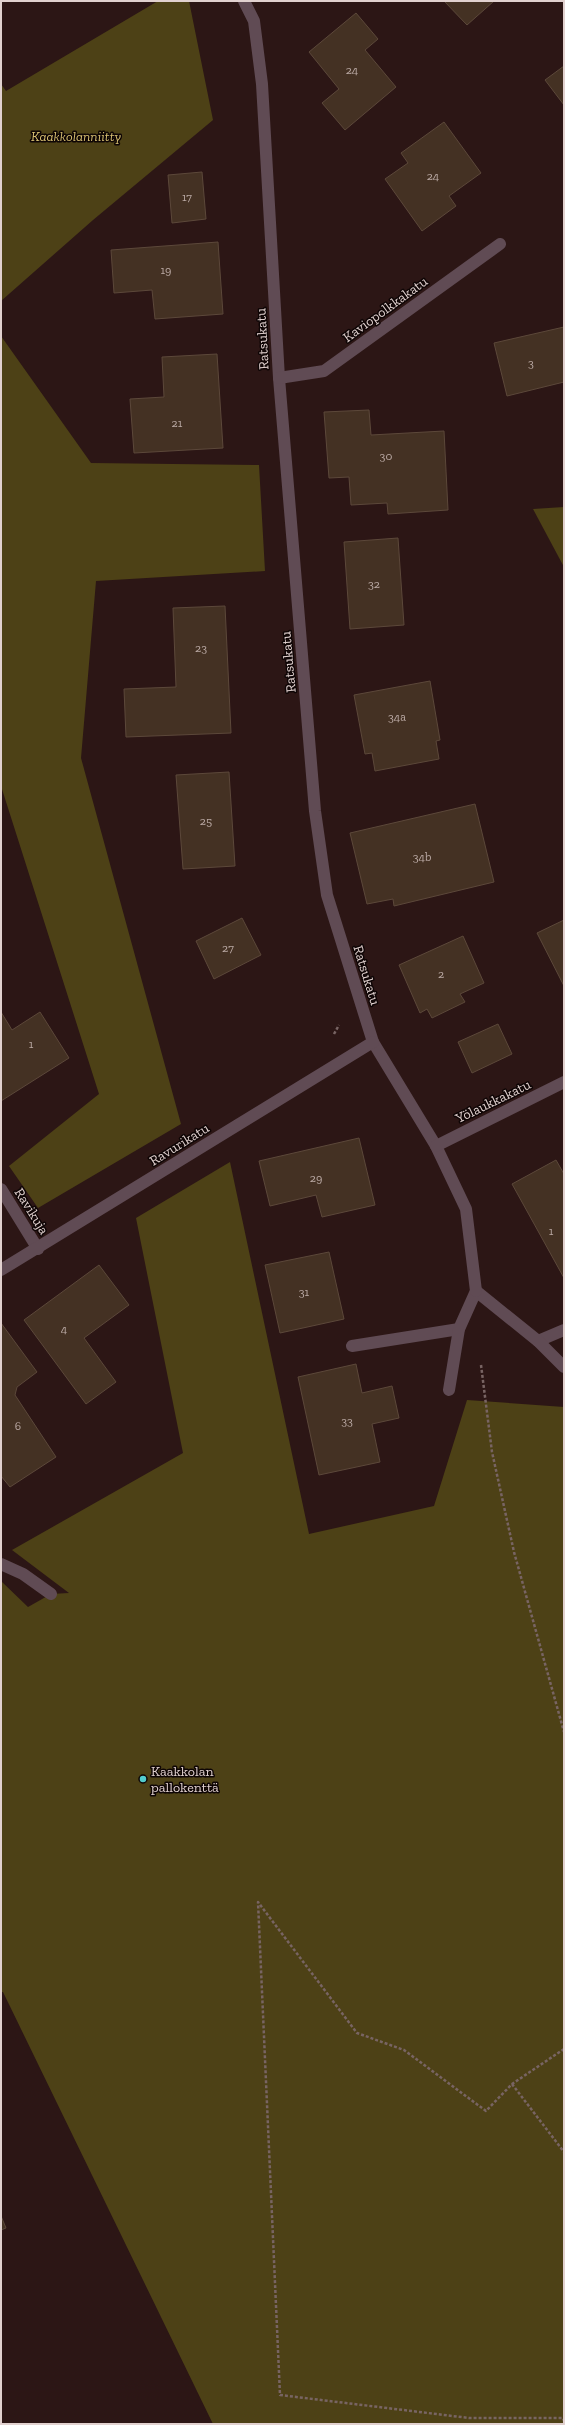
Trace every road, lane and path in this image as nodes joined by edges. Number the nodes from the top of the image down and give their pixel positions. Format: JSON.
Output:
{"nodes":[{"id":1,"x":244,"y":1,"type":"edge"},
{"id":2,"x":500,"y":244,"type":"dead end"},
{"id":3,"x":279,"y":378,"type":"junction"},
{"id":4,"x":373,"y":1042,"type":"junction"},
{"id":5,"x":564,"y":1082,"type":"edge"},
{"id":6,"x":436,"y":1146,"type":"junction"},
{"id":7,"x":1,"y":1189,"type":"edge"},
{"id":8,"x":38,"y":1249,"type":"junction"},
{"id":9,"x":1,"y":1270,"type":"edge"},
{"id":10,"x":476,"y":1291,"type":"junction"},
{"id":11,"x":459,"y":1329,"type":"junction"},
{"id":12,"x":564,"y":1330,"type":"edge"},
{"id":13,"x":538,"y":1341,"type":"junction"},
{"id":14,"x":352,"y":1346,"type":"dead end"},
{"id":15,"x":481,"y":1364,"type":"dead end"},
{"id":16,"x":564,"y":1367,"type":"edge"},
{"id":17,"x":449,"y":1390,"type":"dead end"},
{"id":18,"x":1,"y":1564,"type":"edge"},
{"id":19,"x":51,"y":1594,"type":"dead end"},
{"id":20,"x":564,"y":1732,"type":"edge"},
{"id":21,"x":564,"y":2049,"type":"edge"},
{"id":22,"x":512,"y":2084,"type":"junction"},
{"id":23,"x":564,"y":2152,"type":"edge"},
{"id":24,"x":564,"y":2421,"type":"edge"}],
"edges":[{"from":1,"to":3,"type":"street","name":"Ratsukatu"},
{"from":2,"to":3,"type":"street","name":"Kaviopolkkakatu"},
{"from":3,"to":4,"type":"street","name":"Ratsukatu"},
{"from":4,"to":6,"type":"street","name":"Ratsukatu"},
{"from":4,"to":8,"type":"street","name":"Ravurikatu"},
{"from":5,"to":6,"type":"street","name":"Yölaukkakatu"},
{"from":6,"to":10,"type":"street","name":"Ratsukatu"},
{"from":7,"to":8,"type":"street","name":"Ravikuja"},
{"from":8,"to":9,"type":"street","name":"Ravurikatu"},
{"from":10,"to":11,"type":"street"},
{"from":10,"to":13,"type":"street"},
{"from":11,"to":14,"type":"street"},
{"from":11,"to":17,"type":"street"},
{"from":12,"to":13,"type":"street"},
{"from":13,"to":16,"type":"street"},
{"from":15,"to":20,"type":"path"},
{"from":18,"to":19,"type":"street"},
{"from":21,"to":22,"type":"path"},
{"from":22,"to":23,"type":"path"},
{"from":22,"to":24,"type":"path"}]}
